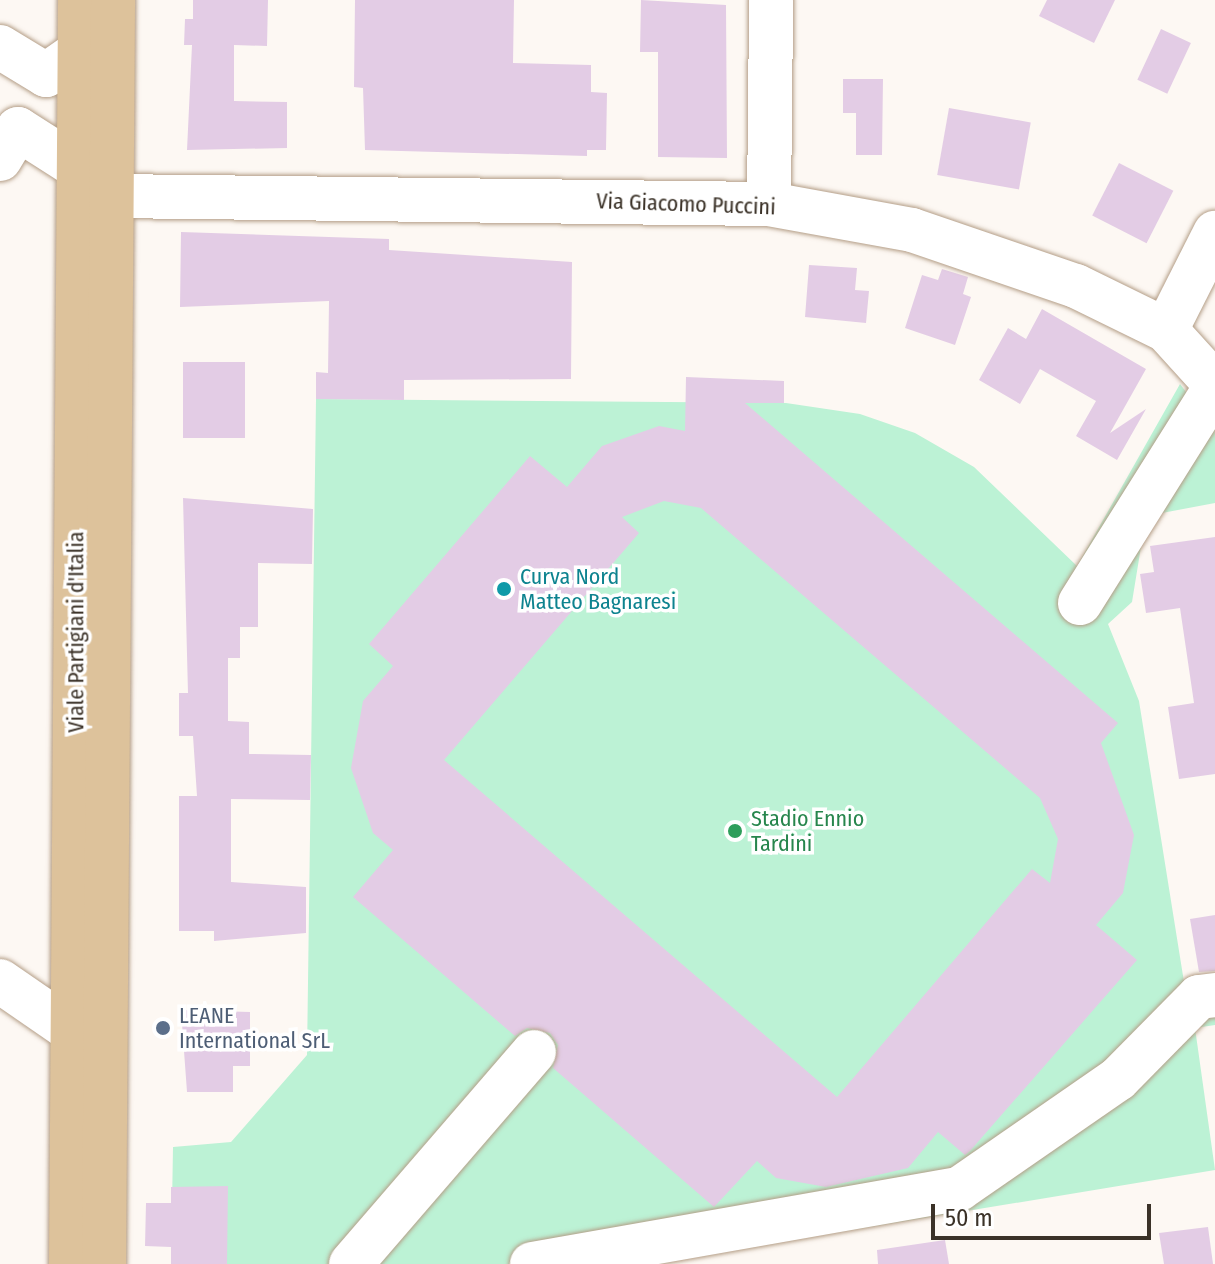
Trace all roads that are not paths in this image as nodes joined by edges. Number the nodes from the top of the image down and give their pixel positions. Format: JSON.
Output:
{"nodes":[{"id":1,"x":80,"y":0,"type":"edge"},
{"id":2,"x":113,"y":0,"type":"edge"},
{"id":3,"x":771,"y":0,"type":"edge"},
{"id":4,"x":79,"y":52,"type":"junction"},
{"id":5,"x":15,"y":56,"type":"edge"},
{"id":6,"x":9,"y":144,"type":"edge"},
{"id":7,"x":79,"y":168,"type":"junction"},
{"id":8,"x":111,"y":196,"type":"junction"},
{"id":9,"x":769,"y":204,"type":"junction"},
{"id":10,"x":1215,"y":233,"type":"edge"},
{"id":11,"x":1166,"y":330,"type":"junction"},
{"id":12,"x":1215,"y":386,"type":"edge"},
{"id":13,"x":1080,"y":603,"type":"dead end"},
{"id":14,"x":0,"y":981,"type":"edge"},
{"id":15,"x":1215,"y":995,"type":"edge"},
{"id":16,"x":74,"y":1032,"type":"junction"},
{"id":17,"x":534,"y":1052,"type":"dead end"},
{"id":18,"x":105,"y":1183,"type":"junction"},
{"id":19,"x":71,"y":1264,"type":"edge"},
{"id":20,"x":104,"y":1264,"type":"edge"},
{"id":21,"x":128,"y":1264,"type":"edge"},
{"id":22,"x":351,"y":1264,"type":"edge"},
{"id":23,"x":532,"y":1264,"type":"edge"}],
"edges":[{"from":1,"to":4,"type":"main road","name":"Viale Partigiani d'Italia"},
{"from":2,"to":8,"type":"main road","name":"Viale Partigiani d'Italia"},
{"from":3,"to":9,"type":"street"},
{"from":4,"to":5,"type":"street"},
{"from":4,"to":7,"type":"main road","name":"Viale Partigiani d'Italia"},
{"from":5,"to":6,"type":"street"},
{"from":6,"to":7,"type":"street"},
{"from":7,"to":16,"type":"main road","name":"Viale Partigiani d'Italia"},
{"from":8,"to":9,"type":"street","name":"Via Giacomo Puccini"},
{"from":8,"to":18,"type":"main road","name":"Viale Partigiani d'Italia"},
{"from":9,"to":11,"type":"street","name":"Via Giacomo Puccini"},
{"from":10,"to":11,"type":"street"},
{"from":11,"to":12,"type":"street","name":"Via Giacomo Puccini"},
{"from":12,"to":13,"type":"street"},
{"from":14,"to":16,"type":"street"},
{"from":15,"to":23,"type":"street"},
{"from":16,"to":19,"type":"main road","name":"Viale Partigiani d'Italia"},
{"from":17,"to":22,"type":"street"},
{"from":18,"to":20,"type":"main road","name":"Viale Partigiani d'Italia"},
{"from":18,"to":21,"type":"main road"}]}
